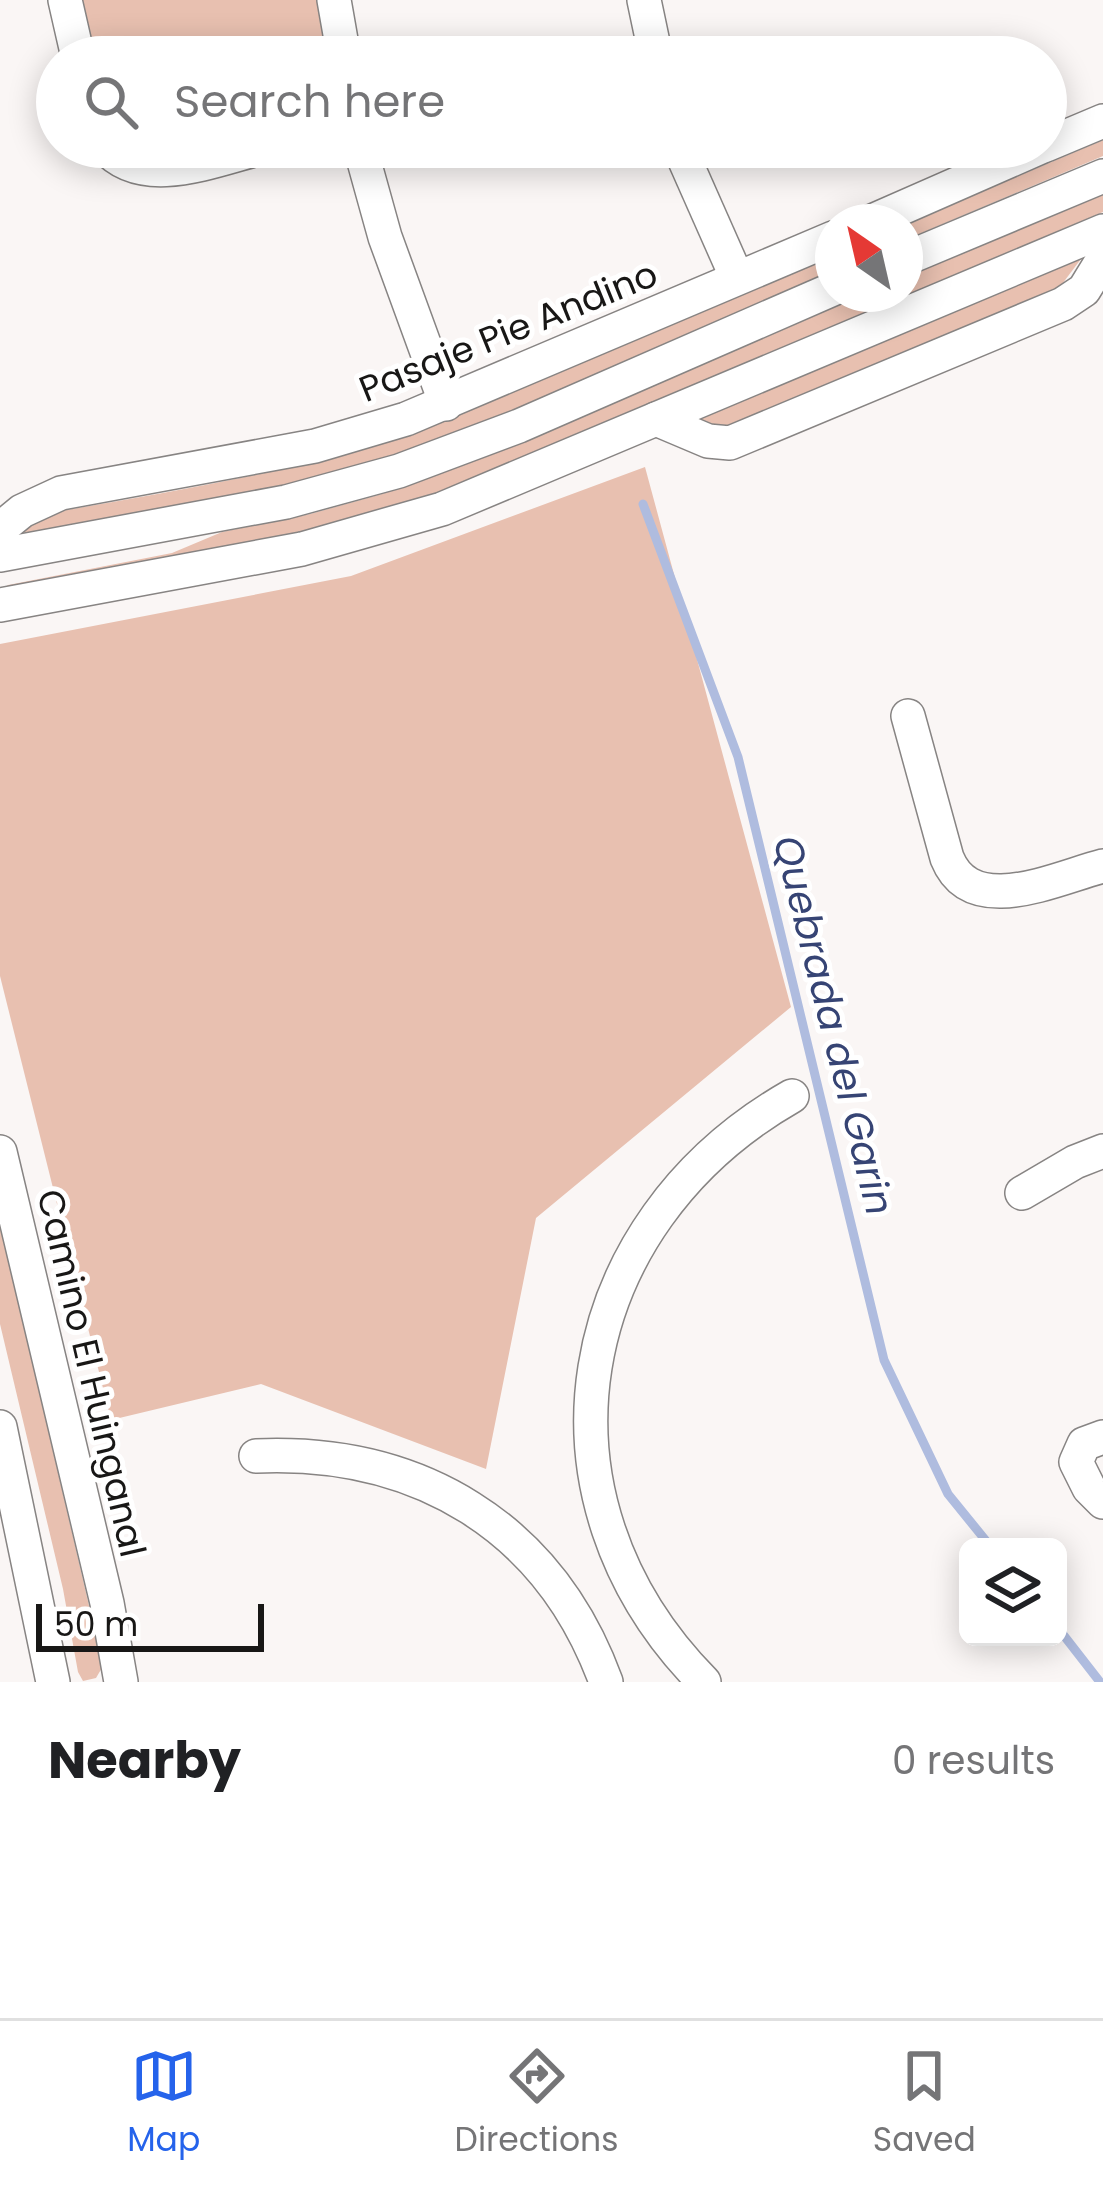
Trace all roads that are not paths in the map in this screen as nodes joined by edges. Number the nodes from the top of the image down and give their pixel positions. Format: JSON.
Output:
{"nodes":[{"id":1,"x":65,"y":0,"type":"edge"},
{"id":2,"x":334,"y":0,"type":"edge"},
{"id":3,"x":644,"y":0,"type":"edge"},
{"id":4,"x":73,"y":36,"type":"edge"},
{"id":5,"x":340,"y":36,"type":"edge"},
{"id":6,"x":652,"y":36,"type":"edge"},
{"id":7,"x":1103,"y":122,"type":"edge"},
{"id":8,"x":1067,"y":136,"type":"edge"},
{"id":9,"x":360,"y":168,"type":"edge"},
{"id":10,"x":688,"y":168,"type":"edge"},
{"id":11,"x":993,"y":168,"type":"edge"},
{"id":12,"x":1103,"y":176,"type":"edge"},
{"id":13,"x":910,"y":204,"type":"edge"},
{"id":14,"x":1103,"y":231,"type":"edge"},
{"id":15,"x":815,"y":246,"type":"edge"},
{"id":16,"x":923,"y":251,"type":"edge"},
{"id":17,"x":1103,"y":259,"type":"edge"},
{"id":18,"x":737,"y":278,"type":"junction"},
{"id":19,"x":815,"y":297,"type":"edge"},
{"id":20,"x":446,"y":404,"type":"junction"},
{"id":21,"x":656,"y":419,"type":"junction"},
{"id":22,"x":0,"y":529,"type":"edge"},
{"id":23,"x":0,"y":555,"type":"edge"},
{"id":24,"x":0,"y":605,"type":"edge"},
{"id":25,"x":908,"y":716,"type":"dead end"},
{"id":26,"x":1103,"y":866,"type":"edge"},
{"id":27,"x":791,"y":1096,"type":"dead end"},
{"id":28,"x":1103,"y":1151,"type":"edge"},
{"id":29,"x":0,"y":1152,"type":"edge"},
{"id":30,"x":1022,"y":1193,"type":"dead end"},
{"id":31,"x":0,"y":1427,"type":"edge"},
{"id":32,"x":1103,"y":1437,"type":"edge"},
{"id":33,"x":256,"y":1456,"type":"dead end"},
{"id":34,"x":1103,"y":1502,"type":"edge"},
{"id":35,"x":53,"y":1682,"type":"edge"},
{"id":36,"x":122,"y":1682,"type":"edge"},
{"id":37,"x":606,"y":1682,"type":"edge"},
{"id":38,"x":704,"y":1682,"type":"edge"}],
"edges":[{"from":1,"to":4,"type":"street"},
{"from":2,"to":5,"type":"street"},
{"from":3,"to":6,"type":"street"},
{"from":7,"to":8,"type":"street"},
{"from":9,"to":20,"type":"street"},
{"from":10,"to":18,"type":"street"},
{"from":11,"to":13,"type":"street"},
{"from":12,"to":16,"type":"street"},
{"from":14,"to":21,"type":"street"},
{"from":15,"to":18,"type":"street","name":"Pasaje Pie Andino"},
{"from":17,"to":21,"type":"street"},
{"from":18,"to":20,"type":"street","name":"Pasaje Pie Andino"},
{"from":19,"to":23,"type":"street"},
{"from":20,"to":22,"type":"street","name":"Pasaje Pie Andino"},
{"from":21,"to":24,"type":"street"},
{"from":25,"to":26,"type":"street"},
{"from":27,"to":38,"type":"street"},
{"from":28,"to":30,"type":"street"},
{"from":29,"to":36,"type":"street","name":"Camino El Huinganal"},
{"from":31,"to":35,"type":"street"},
{"from":32,"to":34,"type":"street"},
{"from":33,"to":37,"type":"street"}]}
